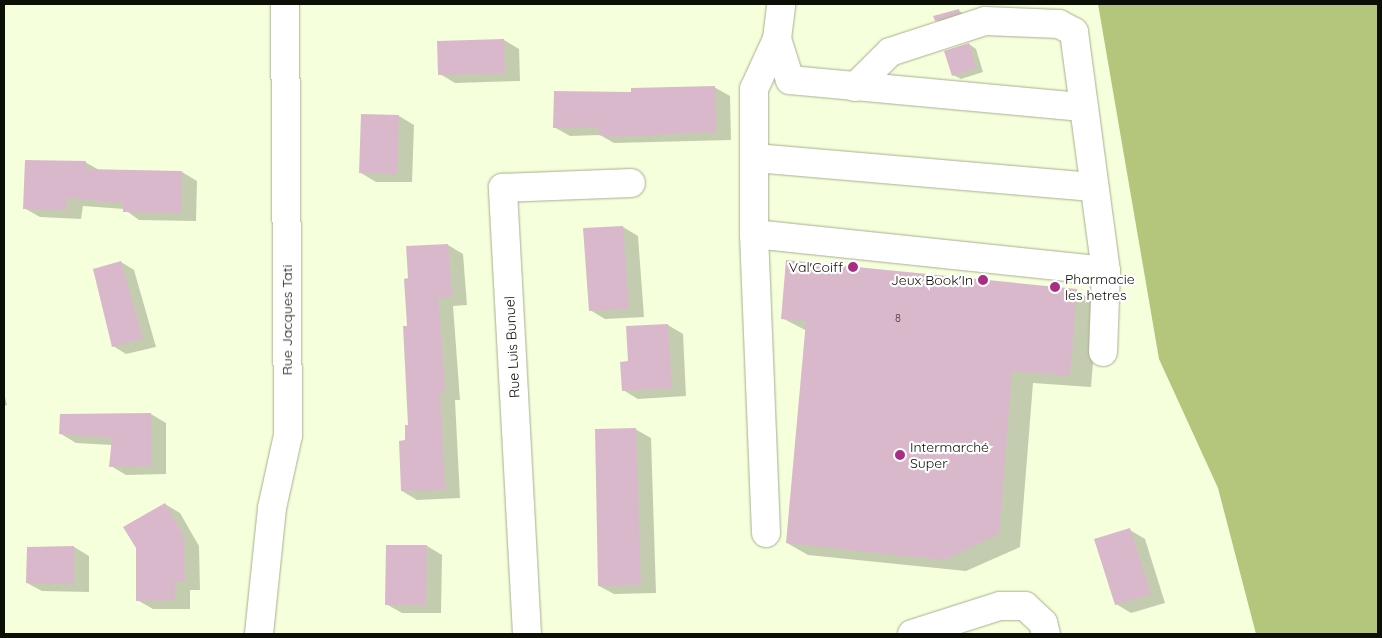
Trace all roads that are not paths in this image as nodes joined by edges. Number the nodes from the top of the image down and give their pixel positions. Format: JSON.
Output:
{"nodes":[{"id":1,"x":285,"y":4,"type":"edge"},
{"id":2,"x":781,"y":4,"type":"edge"},
{"id":3,"x":777,"y":39,"type":"junction"},
{"id":4,"x":855,"y":87,"type":"junction"},
{"id":5,"x":1084,"y":107,"type":"junction"},
{"id":6,"x":755,"y":158,"type":"junction"},
{"id":7,"x":631,"y":182,"type":"dead end"},
{"id":8,"x":1093,"y":187,"type":"junction"},
{"id":9,"x":754,"y":234,"type":"junction"},
{"id":10,"x":1106,"y":271,"type":"junction"},
{"id":11,"x":1103,"y":352,"type":"dead end"},
{"id":12,"x":766,"y":534,"type":"dead end"},
{"id":13,"x":259,"y":634,"type":"edge"},
{"id":14,"x":527,"y":634,"type":"edge"},
{"id":15,"x":912,"y":634,"type":"edge"},
{"id":16,"x":1046,"y":634,"type":"edge"}],
"edges":[{"from":1,"to":13,"type":"street","name":"Rue Jacques Tati"},
{"from":2,"to":3,"type":"street"},
{"from":3,"to":4,"type":"street"},
{"from":3,"to":6,"type":"street"},
{"from":4,"to":5,"type":"street"},
{"from":4,"to":5,"type":"street"},
{"from":5,"to":8,"type":"street"},
{"from":6,"to":8,"type":"street"},
{"from":6,"to":9,"type":"street"},
{"from":7,"to":14,"type":"street","name":"Rue Luis Bunuel"},
{"from":8,"to":10,"type":"street"},
{"from":9,"to":10,"type":"street"},
{"from":9,"to":12,"type":"street"},
{"from":10,"to":11,"type":"street"},
{"from":15,"to":16,"type":"street"}]}
